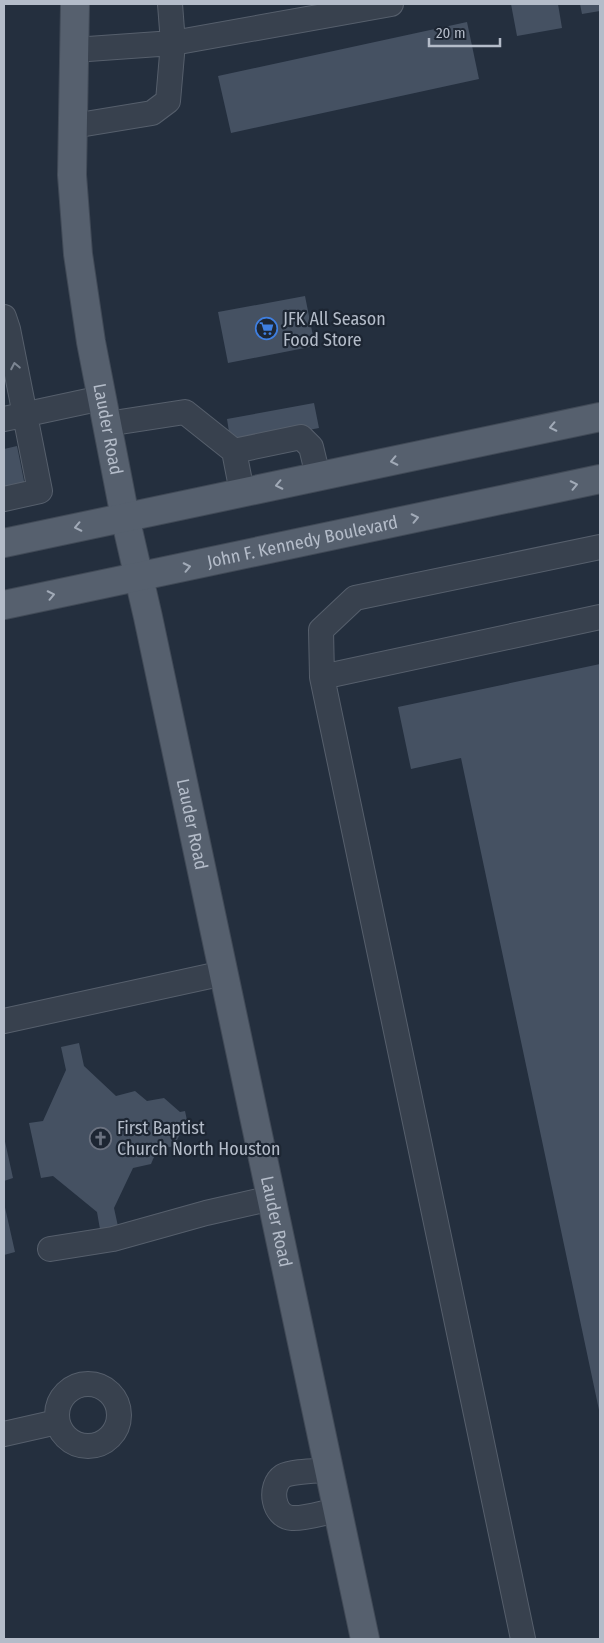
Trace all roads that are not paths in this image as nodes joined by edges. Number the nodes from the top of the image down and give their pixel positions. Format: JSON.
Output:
{"nodes":[{"id":1,"x":75,"y":4,"type":"edge"},
{"id":2,"x":170,"y":4,"type":"edge"},
{"id":3,"x":391,"y":4,"type":"edge"},
{"id":4,"x":173,"y":43,"type":"junction"},
{"id":5,"x":74,"y":50,"type":"junction"},
{"id":6,"x":73,"y":126,"type":"junction"},
{"id":7,"x":4,"y":317,"type":"edge"},
{"id":8,"x":104,"y":411,"type":"junction"},
{"id":9,"x":14,"y":416,"type":"edge"},
{"id":10,"x":600,"y":417,"type":"edge"},
{"id":11,"x":234,"y":451,"type":"junction"},
{"id":12,"x":318,"y":476,"type":"junction"},
{"id":13,"x":600,"y":479,"type":"edge"},
{"id":14,"x":242,"y":492,"type":"junction"},
{"id":15,"x":4,"y":499,"type":"edge"},
{"id":16,"x":125,"y":517,"type":"junction"},
{"id":17,"x":4,"y":543,"type":"edge"},
{"id":18,"x":600,"y":547,"type":"edge"},
{"id":19,"x":140,"y":577,"type":"junction"},
{"id":20,"x":4,"y":605,"type":"edge"},
{"id":21,"x":600,"y":617,"type":"edge"},
{"id":22,"x":322,"y":677,"type":"junction"},
{"id":23,"x":224,"y":973,"type":"junction"},
{"id":24,"x":4,"y":1021,"type":"edge"},
{"id":25,"x":272,"y":1198,"type":"junction"},
{"id":26,"x":50,"y":1249,"type":"dead end"},
{"id":27,"x":57,"y":1422,"type":"dead end"},
{"id":28,"x":4,"y":1434,"type":"edge"},
{"id":29,"x":330,"y":1470,"type":"junction"},
{"id":30,"x":338,"y":1510,"type":"junction"},
{"id":31,"x":366,"y":1639,"type":"edge"},
{"id":32,"x":523,"y":1639,"type":"edge"}],
"edges":[{"from":1,"to":5,"type":"main road","name":"Lauder Road"},
{"from":2,"to":4,"type":"street"},
{"from":3,"to":4,"type":"street"},
{"from":4,"to":5,"type":"street"},
{"from":4,"to":6,"type":"street"},
{"from":5,"to":6,"type":"main road","name":"Lauder Road"},
{"from":6,"to":8,"type":"main road","name":"Lauder Road"},
{"from":9,"to":7,"type":"street","one_way":true},
{"from":8,"to":9,"type":"street"},
{"from":8,"to":11,"type":"street"},
{"from":8,"to":16,"type":"main road","name":"Lauder Road"},
{"from":9,"to":15,"type":"street"},
{"from":10,"to":12,"type":"main road","one_way":true},
{"from":11,"to":12,"type":"street"},
{"from":11,"to":14,"type":"street"},
{"from":12,"to":14,"type":"main road","one_way":true},
{"from":19,"to":13,"type":"main road","name":"John F. Kennedy Boulevard","one_way":true},
{"from":14,"to":16,"type":"main road"},
{"from":16,"to":17,"type":"main road","one_way":true},
{"from":16,"to":19,"type":"main road","name":"Lauder Road"},
{"from":18,"to":22,"type":"street"},
{"from":20,"to":19,"type":"main road","name":"John F. Kennedy Boulevard","one_way":true},
{"from":19,"to":23,"type":"main road","name":"Lauder Road"},
{"from":21,"to":22,"type":"street"},
{"from":22,"to":32,"type":"street"},
{"from":23,"to":24,"type":"street"},
{"from":23,"to":25,"type":"main road","name":"Lauder Road"},
{"from":25,"to":26,"type":"street"},
{"from":25,"to":29,"type":"main road","name":"Lauder Road"},
{"from":27,"to":28,"type":"street"},
{"from":29,"to":30,"type":"main road","name":"Lauder Road"},
{"from":29,"to":30,"type":"street"},
{"from":30,"to":31,"type":"main road","name":"Lauder Road"}]}
